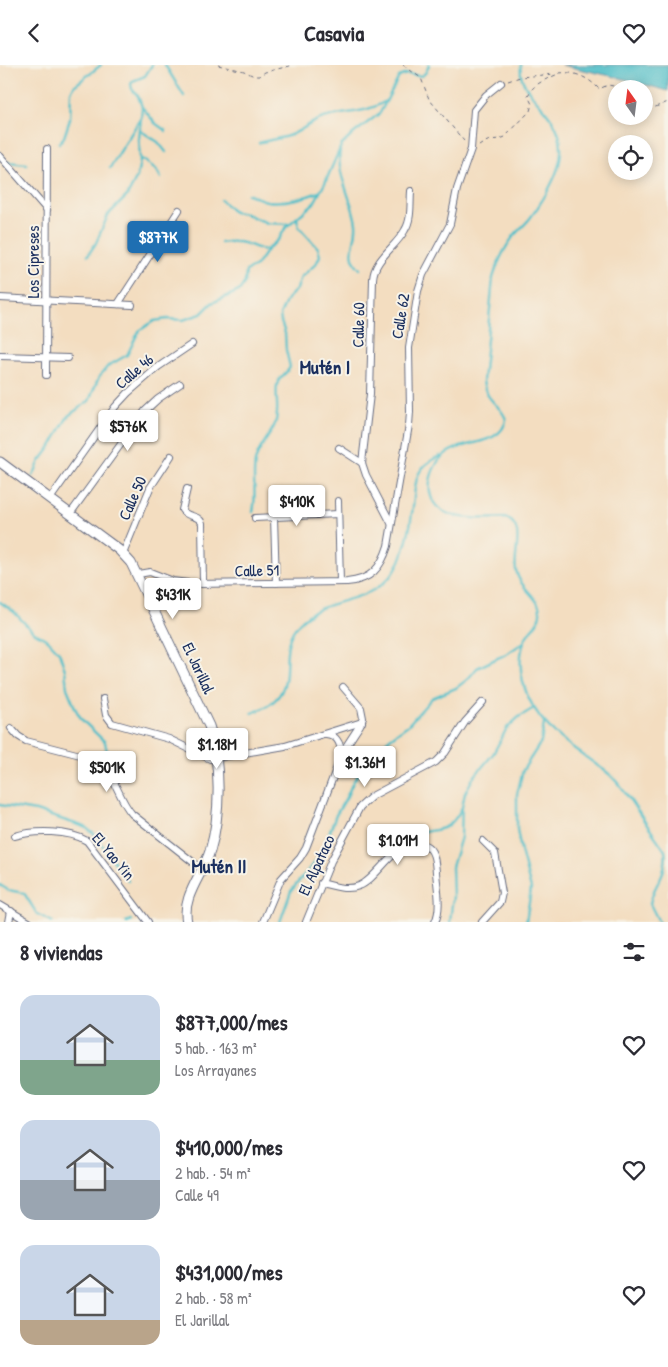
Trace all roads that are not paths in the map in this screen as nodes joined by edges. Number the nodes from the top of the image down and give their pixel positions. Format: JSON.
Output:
{"nodes":[{"id":1,"x":501,"y":83,"type":"road end"},
{"id":2,"x":47,"y":149,"type":"dead end"},
{"id":3,"x":0,"y":156,"type":"edge"},
{"id":4,"x":411,"y":191,"type":"dead end"},
{"id":5,"x":47,"y":210,"type":"junction"},
{"id":6,"x":179,"y":210,"type":"dead end"},
{"id":7,"x":0,"y":299,"type":"edge"},
{"id":8,"x":46,"y":301,"type":"junction"},
{"id":9,"x":118,"y":304,"type":"junction"},
{"id":10,"x":132,"y":305,"type":"dead end"},
{"id":11,"x":192,"y":345,"type":"dead end"},
{"id":12,"x":0,"y":355,"type":"edge"},
{"id":13,"x":46,"y":357,"type":"junction"},
{"id":14,"x":68,"y":358,"type":"dead end"},
{"id":15,"x":46,"y":375,"type":"dead end"},
{"id":16,"x":180,"y":384,"type":"dead end"},
{"id":17,"x":339,"y":448,"type":"dead end"},
{"id":18,"x":171,"y":456,"type":"dead end"},
{"id":19,"x":0,"y":462,"type":"edge"},
{"id":20,"x":362,"y":463,"type":"junction"},
{"id":21,"x":187,"y":489,"type":"dead end"},
{"id":22,"x":50,"y":499,"type":"junction"},
{"id":23,"x":338,"y":501,"type":"dead end"},
{"id":24,"x":70,"y":514,"type":"junction"},
{"id":25,"x":338,"y":514,"type":"junction"},
{"id":26,"x":274,"y":517,"type":"junction"},
{"id":27,"x":255,"y":518,"type":"dead end"},
{"id":28,"x":392,"y":523,"type":"junction"},
{"id":29,"x":123,"y":554,"type":"junction"},
{"id":30,"x":376,"y":570,"type":"joint"},
{"id":31,"x":138,"y":574,"type":"junction"},
{"id":32,"x":340,"y":582,"type":"junction"},
{"id":33,"x":276,"y":583,"type":"junction"},
{"id":34,"x":203,"y":584,"type":"junction"},
{"id":35,"x":343,"y":687,"type":"dead end"},
{"id":36,"x":102,"y":699,"type":"dead end"},
{"id":37,"x":483,"y":702,"type":"dead end"},
{"id":38,"x":362,"y":722,"type":"junction"},
{"id":39,"x":11,"y":728,"type":"dead end"},
{"id":40,"x":322,"y":735,"type":"junction"},
{"id":41,"x":340,"y":758,"type":"junction"},
{"id":42,"x":216,"y":759,"type":"junction"},
{"id":43,"x":15,"y":836,"type":"dead end"},
{"id":44,"x":483,"y":841,"type":"dead end"},
{"id":45,"x":203,"y":870,"type":"junction"},
{"id":46,"x":321,"y":883,"type":"junction"},
{"id":47,"x":0,"y":905,"type":"edge"},
{"id":48,"x":10,"y":911,"type":"junction"},
{"id":49,"x":9,"y":922,"type":"edge"},
{"id":50,"x":29,"y":922,"type":"edge"},
{"id":51,"x":148,"y":922,"type":"edge"},
{"id":52,"x":187,"y":922,"type":"edge"},
{"id":53,"x":263,"y":922,"type":"edge"},
{"id":54,"x":306,"y":922,"type":"edge"},
{"id":55,"x":435,"y":922,"type":"edge"},
{"id":56,"x":482,"y":922,"type":"edge"}],
"edges":[{"from":1,"to":28,"type":"street","name":"Calle 62"},
{"from":2,"to":5,"type":"street","name":"Los Cipreses"},
{"from":3,"to":5,"type":"street"},
{"from":4,"to":20,"type":"street","name":"Calle 60"},
{"from":5,"to":8,"type":"street","name":"Los Cipreses"},
{"from":6,"to":9,"type":"street"},
{"from":7,"to":8,"type":"street"},
{"from":8,"to":9,"type":"street"},
{"from":8,"to":13,"type":"street","name":"Los Cipreses"},
{"from":9,"to":10,"type":"street"},
{"from":11,"to":22,"type":"street","name":"Calle 46"},
{"from":12,"to":13,"type":"street"},
{"from":13,"to":14,"type":"street"},
{"from":13,"to":15,"type":"street","name":"Los Cipreses"},
{"from":16,"to":24,"type":"street"},
{"from":17,"to":20,"type":"street"},
{"from":18,"to":29,"type":"street","name":"Calle 50"},
{"from":19,"to":22,"type":"street","name":"El Jarillal"},
{"from":20,"to":28,"type":"street","name":"Calle 60"},
{"from":21,"to":34,"type":"street"},
{"from":22,"to":24,"type":"street","name":"El Jarillal"},
{"from":23,"to":25,"type":"street"},
{"from":24,"to":29,"type":"street","name":"El Jarillal"},
{"from":25,"to":26,"type":"street"},
{"from":25,"to":32,"type":"street"},
{"from":26,"to":27,"type":"street"},
{"from":26,"to":33,"type":"street"},
{"from":28,"to":30,"type":"street","name":"Calle 62"},
{"from":29,"to":31,"type":"street","name":"El Jarillal"},
{"from":30,"to":32,"type":"street","name":"Calle 51"},
{"from":31,"to":34,"type":"street","name":"Calle 51"},
{"from":31,"to":42,"type":"street","name":"El Jarillal"},
{"from":32,"to":33,"type":"street","name":"Calle 51"},
{"from":33,"to":34,"type":"street","name":"Calle 51"},
{"from":35,"to":38,"type":"street"},
{"from":36,"to":42,"type":"street"},
{"from":37,"to":46,"type":"street","name":"El Alpataco"},
{"from":38,"to":40,"type":"street"},
{"from":38,"to":41,"type":"street"},
{"from":39,"to":45,"type":"street"},
{"from":40,"to":41,"type":"street"},
{"from":40,"to":42,"type":"street"},
{"from":41,"to":53,"type":"street"},
{"from":42,"to":45,"type":"street","name":"El Jarillal"},
{"from":43,"to":51,"type":"street","name":"El Yao Yin"},
{"from":44,"to":56,"type":"street"},
{"from":45,"to":52,"type":"street","name":"El Jarillal"},
{"from":46,"to":54,"type":"street","name":"El Alpataco"},
{"from":46,"to":55,"type":"street"},
{"from":47,"to":48,"type":"street"},
{"from":48,"to":49,"type":"street"},
{"from":48,"to":50,"type":"street"}]}
